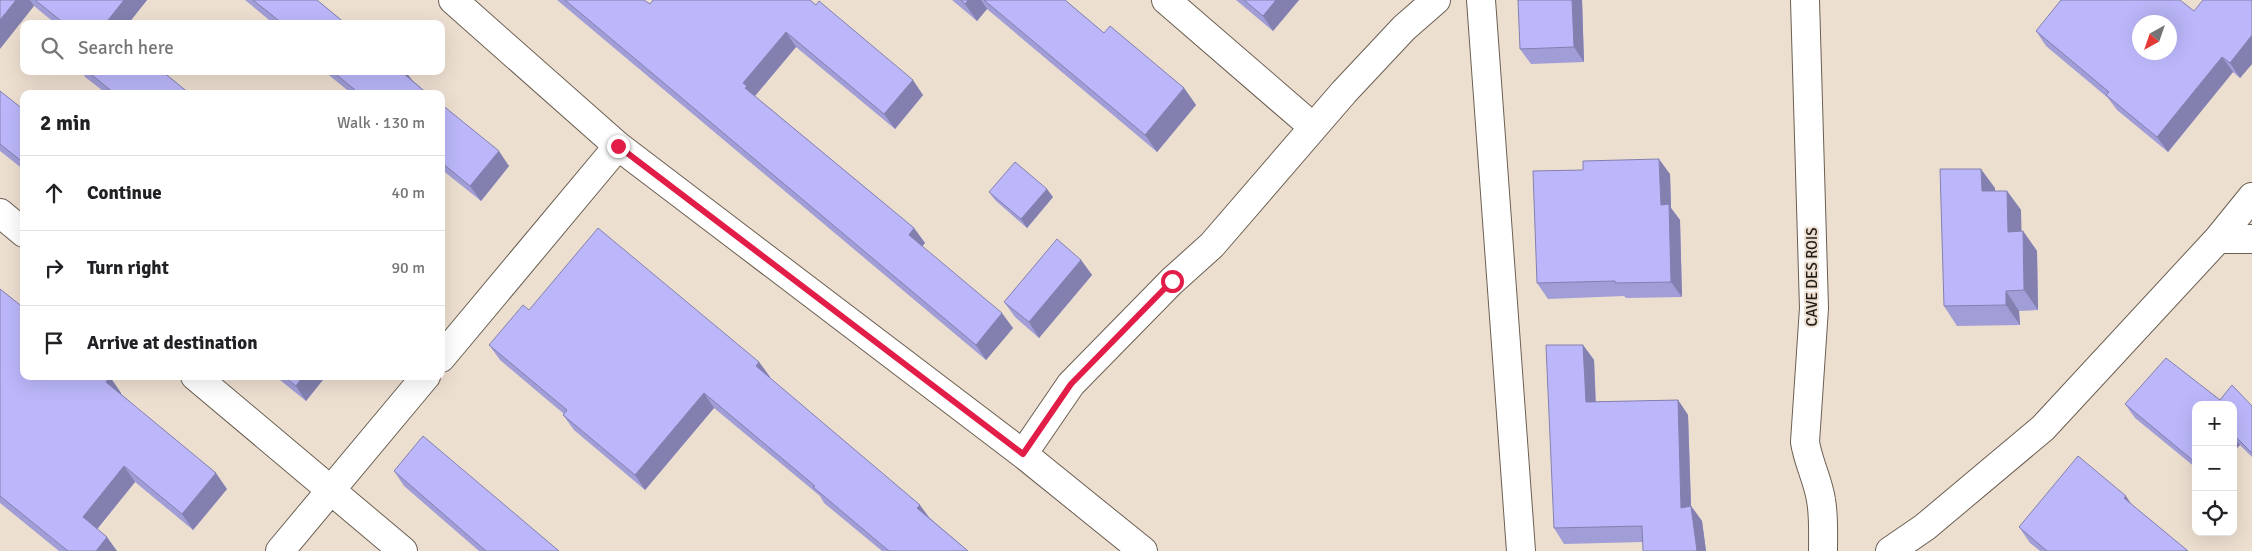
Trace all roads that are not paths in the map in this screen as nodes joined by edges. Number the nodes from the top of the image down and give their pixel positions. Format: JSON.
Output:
{"nodes":[{"id":1,"x":453,"y":0,"type":"edge"},
{"id":2,"x":1166,"y":0,"type":"edge"},
{"id":3,"x":1436,"y":0,"type":"edge"},
{"id":4,"x":1481,"y":0,"type":"edge"},
{"id":5,"x":1805,"y":0,"type":"edge"},
{"id":6,"x":1313,"y":127,"type":"junction"},
{"id":7,"x":618,"y":146,"type":"junction"},
{"id":8,"x":2252,"y":197,"type":"edge"},
{"id":9,"x":0,"y":213,"type":"edge"},
{"id":10,"x":20,"y":230,"type":"edge"},
{"id":11,"x":2218,"y":239,"type":"junction"},
{"id":12,"x":2252,"y":239,"type":"edge"},
{"id":13,"x":445,"y":353,"type":"edge"},
{"id":14,"x":199,"y":380,"type":"edge"},
{"id":15,"x":423,"y":380,"type":"edge"},
{"id":16,"x":1023,"y":454,"type":"junction"},
{"id":17,"x":331,"y":490,"type":"junction"},
{"id":18,"x":280,"y":551,"type":"edge"},
{"id":19,"x":403,"y":551,"type":"edge"},
{"id":20,"x":1143,"y":551,"type":"edge"},
{"id":21,"x":1521,"y":551,"type":"edge"},
{"id":22,"x":1822,"y":551,"type":"edge"},
{"id":23,"x":1890,"y":551,"type":"edge"}],
"edges":[{"from":1,"to":7,"type":"street"},
{"from":2,"to":6,"type":"street"},
{"from":3,"to":6,"type":"street"},
{"from":4,"to":21,"type":"street"},
{"from":5,"to":22,"type":"street","name":"CAVE DES ROIS"},
{"from":6,"to":16,"type":"street"},
{"from":7,"to":13,"type":"street"},
{"from":7,"to":16,"type":"street"},
{"from":8,"to":11,"type":"street"},
{"from":9,"to":10,"type":"street"},
{"from":11,"to":12,"type":"street"},
{"from":11,"to":23,"type":"street"},
{"from":14,"to":17,"type":"street"},
{"from":15,"to":17,"type":"street"},
{"from":16,"to":20,"type":"street"},
{"from":17,"to":18,"type":"street"},
{"from":17,"to":19,"type":"street"}]}
